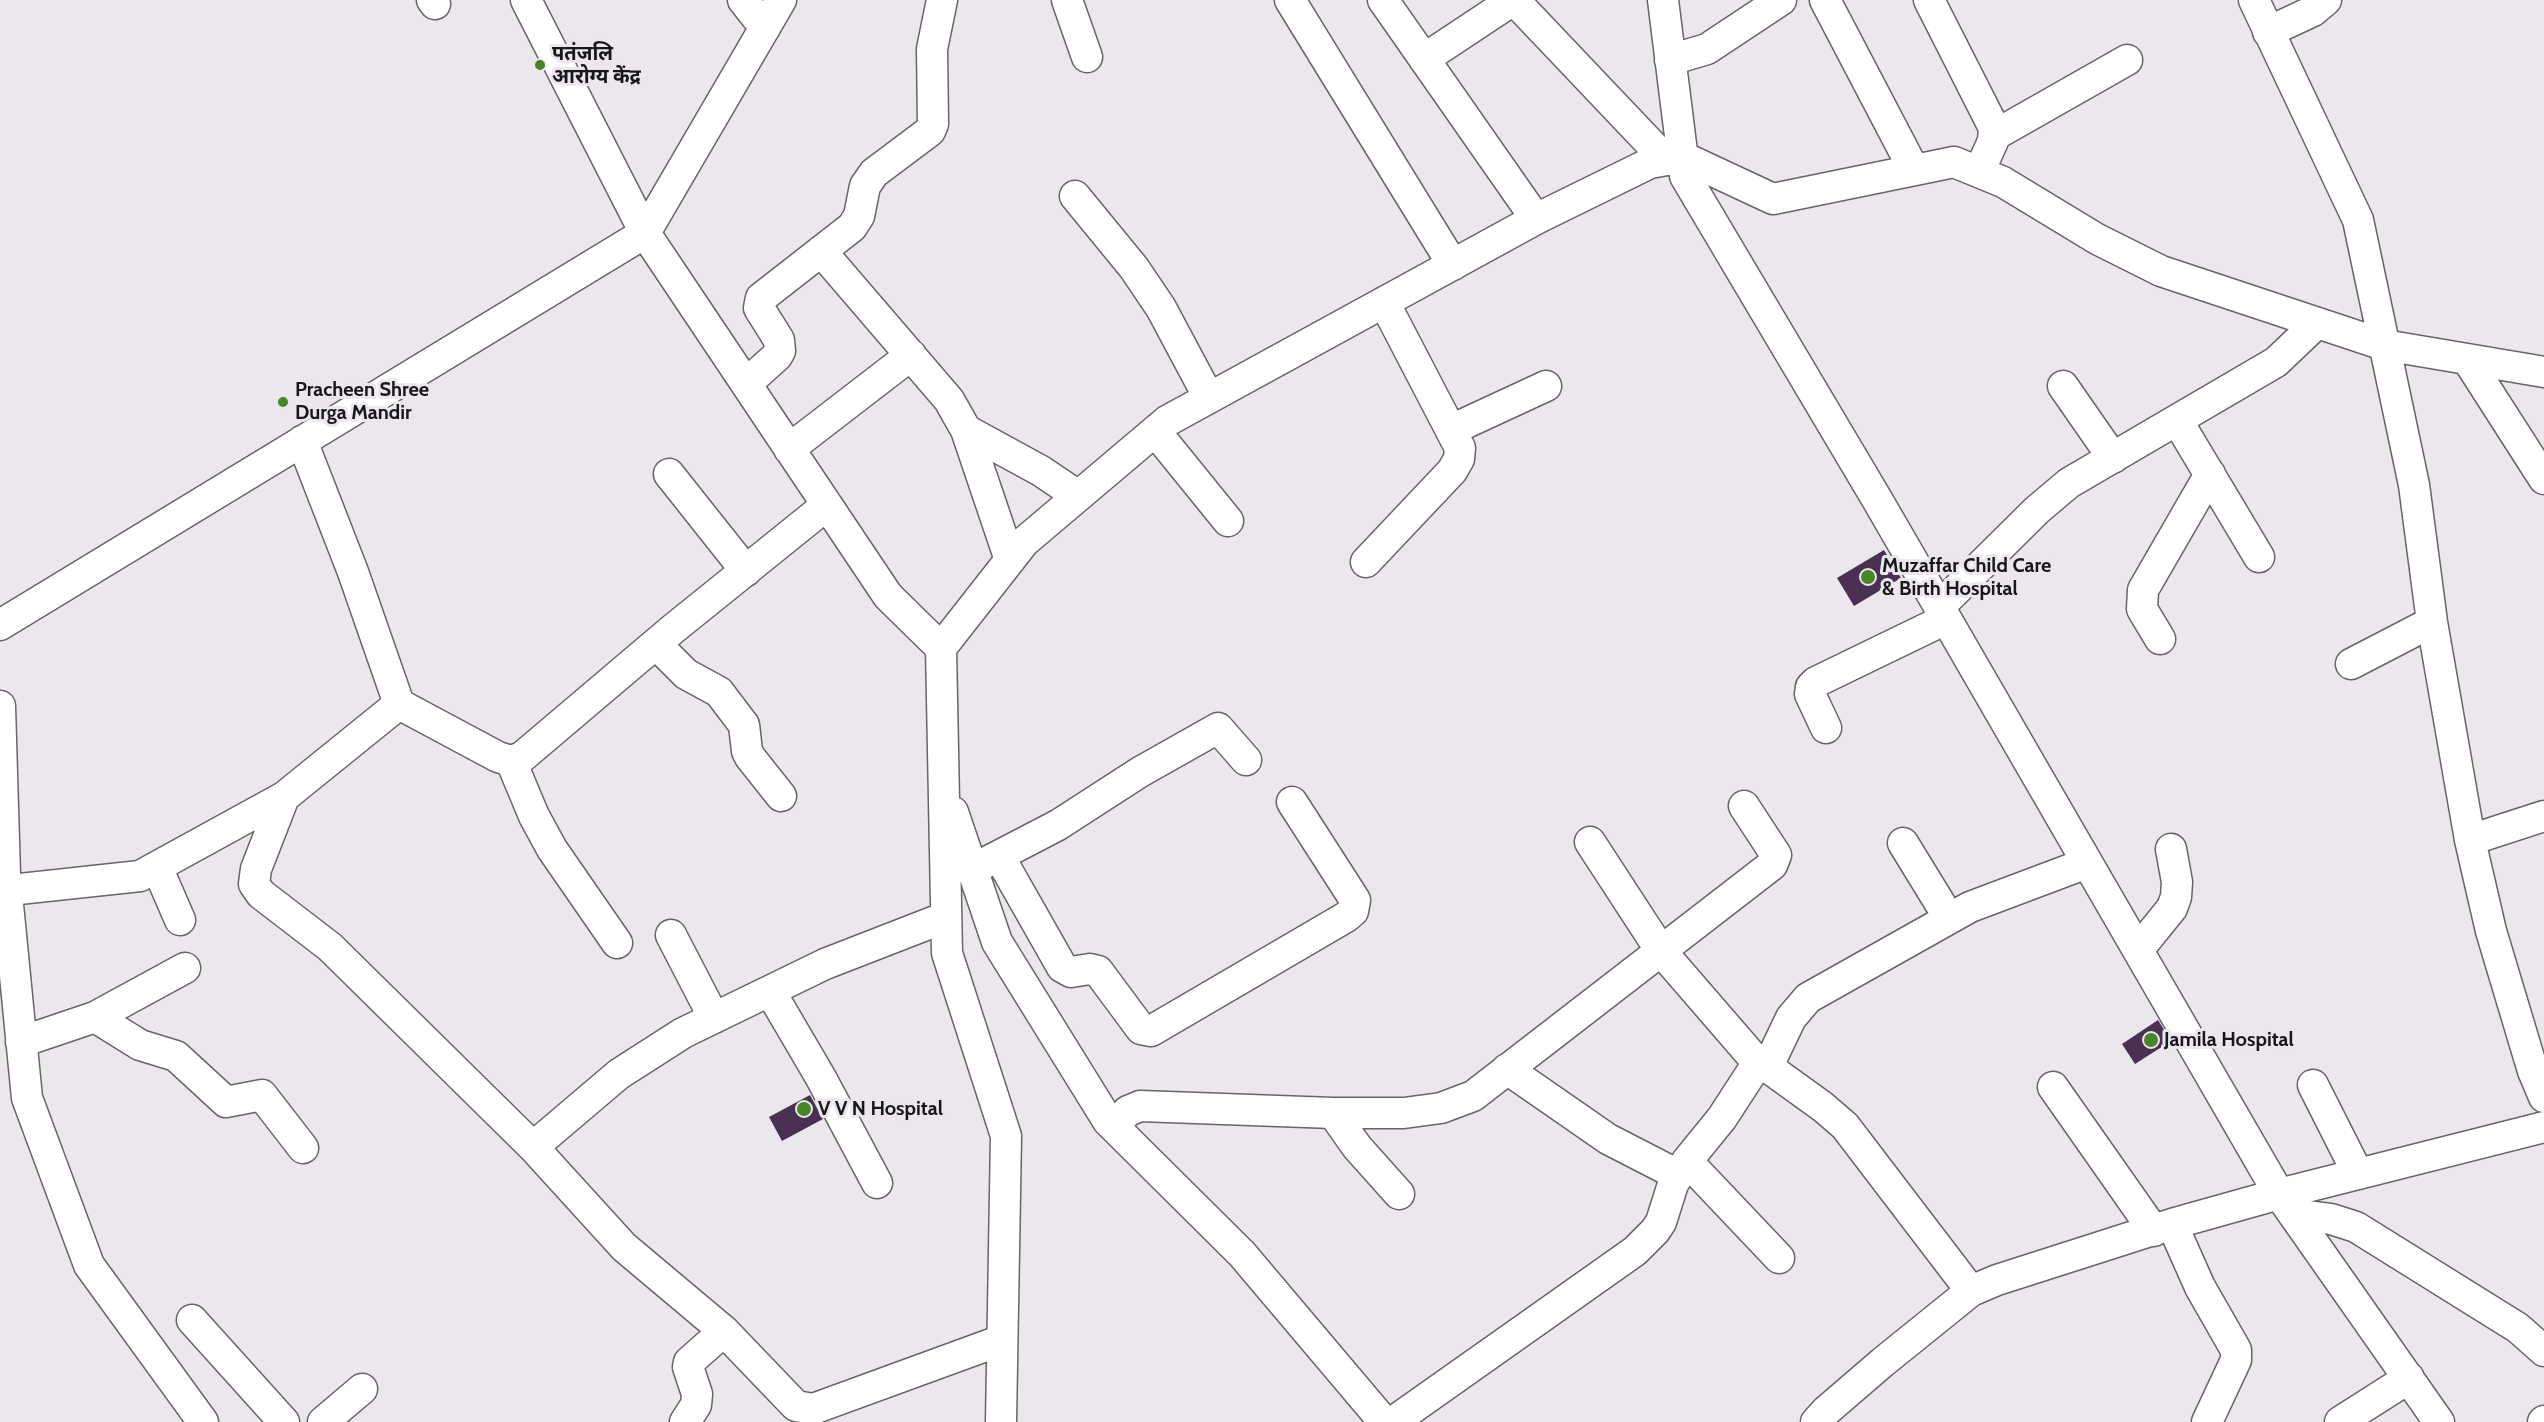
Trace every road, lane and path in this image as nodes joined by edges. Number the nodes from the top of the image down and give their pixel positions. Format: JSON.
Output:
{"nodes":[{"id":1,"x":526,"y":0,"type":"edge"},
{"id":2,"x":743,"y":0,"type":"edge"},
{"id":3,"x":781,"y":0,"type":"edge"},
{"id":4,"x":942,"y":0,"type":"edge"},
{"id":5,"x":1067,"y":0,"type":"edge"},
{"id":6,"x":1290,"y":0,"type":"edge"},
{"id":7,"x":1383,"y":0,"type":"edge"},
{"id":8,"x":1514,"y":0,"type":"edge"},
{"id":9,"x":1663,"y":0,"type":"edge"},
{"id":10,"x":1781,"y":0,"type":"edge"},
{"id":11,"x":1825,"y":0,"type":"edge"},
{"id":12,"x":1929,"y":0,"type":"edge"},
{"id":13,"x":2254,"y":0,"type":"edge"},
{"id":14,"x":2326,"y":0,"type":"edge"},
{"id":15,"x":765,"y":28,"type":"junction"},
{"id":16,"x":2268,"y":32,"type":"junction"},
{"id":17,"x":1087,"y":57,"type":"dead end"},
{"id":18,"x":1424,"y":59,"type":"junction"},
{"id":19,"x":1671,"y":60,"type":"junction"},
{"id":20,"x":2127,"y":60,"type":"dead end"},
{"id":21,"x":1995,"y":135,"type":"junction"},
{"id":22,"x":1674,"y":159,"type":"junction"},
{"id":23,"x":1914,"y":170,"type":"junction"},
{"id":24,"x":1979,"y":172,"type":"junction"},
{"id":25,"x":1075,"y":196,"type":"dead end"},
{"id":26,"x":1536,"y":219,"type":"junction"},
{"id":27,"x":645,"y":233,"type":"junction"},
{"id":28,"x":821,"y":252,"type":"junction"},
{"id":29,"x":1453,"y":265,"type":"junction"},
{"id":30,"x":1384,"y":302,"type":"junction"},
{"id":31,"x":2317,"y":322,"type":"junction"},
{"id":32,"x":2384,"y":345,"type":"junction"},
{"id":33,"x":911,"y":355,"type":"junction"},
{"id":34,"x":2467,"y":359,"type":"junction"},
{"id":35,"x":2544,"y":372,"type":"edge"},
{"id":36,"x":746,"y":384,"type":"junction"},
{"id":37,"x":1545,"y":386,"type":"dead end"},
{"id":38,"x":2063,"y":386,"type":"dead end"},
{"id":39,"x":1209,"y":398,"type":"junction"},
{"id":40,"x":2176,"y":420,"type":"junction"},
{"id":41,"x":966,"y":430,"type":"junction"},
{"id":42,"x":1451,"y":430,"type":"junction"},
{"id":43,"x":1155,"y":431,"type":"junction"},
{"id":44,"x":302,"y":441,"type":"junction"},
{"id":45,"x":789,"y":449,"type":"junction"},
{"id":46,"x":2113,"y":458,"type":"junction"},
{"id":47,"x":669,"y":474,"type":"dead end"},
{"id":48,"x":2210,"y":474,"type":"junction"},
{"id":49,"x":2544,"y":479,"type":"edge"},
{"id":50,"x":1078,"y":496,"type":"junction"},
{"id":51,"x":827,"y":505,"type":"junction"},
{"id":52,"x":1228,"y":521,"type":"dead end"},
{"id":53,"x":2259,"y":557,"type":"dead end"},
{"id":54,"x":1010,"y":560,"type":"junction"},
{"id":55,"x":1366,"y":562,"type":"dead end"},
{"id":56,"x":746,"y":571,"type":"junction"},
{"id":57,"x":1942,"y":613,"type":"junction"},
{"id":58,"x":2432,"y":622,"type":"junction"},
{"id":59,"x":0,"y":625,"type":"edge"},
{"id":60,"x":2160,"y":639,"type":"dead end"},
{"id":61,"x":656,"y":644,"type":"junction"},
{"id":62,"x":941,"y":648,"type":"junction"},
{"id":63,"x":2351,"y":664,"type":"dead end"},
{"id":64,"x":399,"y":704,"type":"junction"},
{"id":65,"x":0,"y":706,"type":"edge"},
{"id":66,"x":1826,"y":728,"type":"dead end"},
{"id":67,"x":1246,"y":760,"type":"dead end"},
{"id":68,"x":511,"y":761,"type":"junction"},
{"id":69,"x":943,"y":784,"type":"junction"},
{"id":70,"x":284,"y":796,"type":"junction"},
{"id":71,"x":781,"y":796,"type":"dead end"},
{"id":72,"x":1292,"y":802,"type":"dead end"},
{"id":73,"x":1744,"y":806,"type":"dead end"},
{"id":74,"x":2544,"y":816,"type":"edge"},
{"id":75,"x":2470,"y":840,"type":"junction"},
{"id":76,"x":1590,"y":842,"type":"dead end"},
{"id":77,"x":1903,"y":843,"type":"dead end"},
{"id":78,"x":2171,"y":849,"type":"dead end"},
{"id":79,"x":999,"y":856,"type":"junction"},
{"id":80,"x":2087,"y":863,"type":"junction"},
{"id":81,"x":157,"y":867,"type":"junction"},
{"id":82,"x":972,"y":870,"type":"junction"},
{"id":83,"x":4,"y":891,"type":"edge"},
{"id":84,"x":946,"y":917,"type":"junction"},
{"id":85,"x":1949,"y":918,"type":"junction"},
{"id":86,"x":180,"y":920,"type":"dead end"},
{"id":87,"x":671,"y":935,"type":"dead end"},
{"id":88,"x":617,"y":943,"type":"dead end"},
{"id":89,"x":2138,"y":950,"type":"junction"},
{"id":90,"x":1661,"y":951,"type":"junction"},
{"id":91,"x":185,"y":968,"type":"dead end"},
{"id":92,"x":770,"y":991,"type":"junction"},
{"id":93,"x":94,"y":1017,"type":"junction"},
{"id":94,"x":714,"y":1018,"type":"junction"},
{"id":95,"x":14,"y":1034,"type":"edge"},
{"id":96,"x":1763,"y":1064,"type":"junction"},
{"id":97,"x":1507,"y":1069,"type":"junction"},
{"id":98,"x":2540,"y":1078,"type":"edge"},
{"id":99,"x":2313,"y":1085,"type":"dead end"},
{"id":100,"x":2053,"y":1087,"type":"dead end"},
{"id":101,"x":1333,"y":1113,"type":"junction"},
{"id":102,"x":1113,"y":1126,"type":"junction"},
{"id":103,"x":2544,"y":1127,"type":"edge"},
{"id":104,"x":533,"y":1147,"type":"junction"},
{"id":105,"x":303,"y":1148,"type":"dead end"},
{"id":106,"x":1683,"y":1168,"type":"junction"},
{"id":107,"x":2358,"y":1174,"type":"junction"},
{"id":108,"x":877,"y":1183,"type":"dead end"},
{"id":109,"x":1399,"y":1194,"type":"dead end"},
{"id":110,"x":2286,"y":1204,"type":"junction"},
{"id":111,"x":2163,"y":1227,"type":"junction"},
{"id":112,"x":1779,"y":1258,"type":"dead end"},
{"id":113,"x":1971,"y":1291,"type":"junction"},
{"id":114,"x":192,"y":1320,"type":"dead end"},
{"id":115,"x":724,"y":1331,"type":"junction"},
{"id":116,"x":1002,"y":1340,"type":"junction"},
{"id":117,"x":2544,"y":1351,"type":"edge"},
{"id":118,"x":2409,"y":1378,"type":"junction"},
{"id":119,"x":362,"y":1389,"type":"dead end"},
{"id":120,"x":1382,"y":1421,"type":"edge"},
{"id":121,"x":203,"y":1422,"type":"edge"},
{"id":122,"x":284,"y":1422,"type":"edge"},
{"id":123,"x":323,"y":1422,"type":"edge"},
{"id":124,"x":685,"y":1422,"type":"edge"},
{"id":125,"x":1001,"y":1422,"type":"edge"},
{"id":126,"x":1816,"y":1422,"type":"edge"},
{"id":127,"x":2207,"y":1422,"type":"edge"},
{"id":128,"x":2340,"y":1422,"type":"edge"},
{"id":129,"x":2439,"y":1422,"type":"edge"}],
"edges":[{"from":1,"to":27,"type":"street"},
{"from":2,"to":15,"type":"street"},
{"from":3,"to":15,"type":"street"},
{"from":4,"to":28,"type":"street"},
{"from":5,"to":17,"type":"street"},
{"from":6,"to":29,"type":"street"},
{"from":7,"to":18,"type":"street"},
{"from":8,"to":18,"type":"street"},
{"from":8,"to":22,"type":"street"},
{"from":9,"to":19,"type":"street"},
{"from":10,"to":19,"type":"street"},
{"from":11,"to":23,"type":"street"},
{"from":12,"to":21,"type":"street"},
{"from":13,"to":16,"type":"street"},
{"from":14,"to":16,"type":"street"},
{"from":15,"to":27,"type":"street"},
{"from":16,"to":32,"type":"street"},
{"from":18,"to":26,"type":"street"},
{"from":19,"to":22,"type":"street"},
{"from":20,"to":21,"type":"street"},
{"from":21,"to":24,"type":"street"},
{"from":22,"to":23,"type":"street"},
{"from":22,"to":26,"type":"street"},
{"from":22,"to":57,"type":"street"},
{"from":23,"to":24,"type":"street"},
{"from":24,"to":31,"type":"street"},
{"from":25,"to":39,"type":"street"},
{"from":26,"to":29,"type":"street"},
{"from":27,"to":36,"type":"street"},
{"from":27,"to":44,"type":"street"},
{"from":28,"to":33,"type":"street"},
{"from":28,"to":36,"type":"street"},
{"from":29,"to":30,"type":"street"},
{"from":30,"to":39,"type":"street"},
{"from":30,"to":42,"type":"street"},
{"from":31,"to":32,"type":"street"},
{"from":31,"to":40,"type":"street"},
{"from":32,"to":34,"type":"street"},
{"from":32,"to":58,"type":"street"},
{"from":33,"to":41,"type":"street"},
{"from":33,"to":45,"type":"street"},
{"from":34,"to":35,"type":"street"},
{"from":34,"to":49,"type":"street"},
{"from":36,"to":45,"type":"street"},
{"from":37,"to":42,"type":"street"},
{"from":38,"to":46,"type":"street"},
{"from":39,"to":43,"type":"street"},
{"from":40,"to":46,"type":"street"},
{"from":40,"to":48,"type":"street"},
{"from":41,"to":50,"type":"street"},
{"from":41,"to":54,"type":"street"},
{"from":42,"to":55,"type":"street"},
{"from":43,"to":50,"type":"street"},
{"from":43,"to":52,"type":"street"},
{"from":44,"to":59,"type":"street"},
{"from":44,"to":64,"type":"street"},
{"from":45,"to":51,"type":"street"},
{"from":46,"to":57,"type":"street"},
{"from":47,"to":56,"type":"street"},
{"from":48,"to":53,"type":"street"},
{"from":48,"to":60,"type":"street"},
{"from":50,"to":54,"type":"street"},
{"from":51,"to":56,"type":"street"},
{"from":51,"to":62,"type":"street"},
{"from":54,"to":62,"type":"street"},
{"from":56,"to":61,"type":"street"},
{"from":57,"to":66,"type":"street"},
{"from":57,"to":80,"type":"street"},
{"from":58,"to":63,"type":"street"},
{"from":58,"to":75,"type":"street"},
{"from":61,"to":68,"type":"street"},
{"from":61,"to":71,"type":"street"},
{"from":62,"to":69,"type":"street"},
{"from":64,"to":68,"type":"street"},
{"from":64,"to":70,"type":"street"},
{"from":65,"to":83,"type":"street"},
{"from":67,"to":79,"type":"street"},
{"from":68,"to":88,"type":"street"},
{"from":69,"to":82,"type":"street"},
{"from":69,"to":84,"type":"street"},
{"from":70,"to":81,"type":"street"},
{"from":70,"to":104,"type":"street"},
{"from":72,"to":79,"type":"street"},
{"from":73,"to":90,"type":"street"},
{"from":74,"to":75,"type":"street"},
{"from":75,"to":98,"type":"street"},
{"from":76,"to":90,"type":"street"},
{"from":77,"to":85,"type":"street"},
{"from":78,"to":89,"type":"street"},
{"from":79,"to":82,"type":"street"},
{"from":80,"to":85,"type":"street"},
{"from":80,"to":89,"type":"street"},
{"from":81,"to":83,"type":"street"},
{"from":81,"to":86,"type":"street"},
{"from":82,"to":102,"type":"street"},
{"from":83,"to":95,"type":"street"},
{"from":84,"to":92,"type":"street"},
{"from":84,"to":116,"type":"street"},
{"from":85,"to":96,"type":"street"},
{"from":87,"to":94,"type":"street"},
{"from":89,"to":110,"type":"street"},
{"from":90,"to":96,"type":"street"},
{"from":90,"to":97,"type":"street"},
{"from":91,"to":93,"type":"street"},
{"from":92,"to":94,"type":"street"},
{"from":92,"to":108,"type":"street"},
{"from":93,"to":95,"type":"street"},
{"from":93,"to":105,"type":"street"},
{"from":94,"to":104,"type":"street"},
{"from":95,"to":121,"type":"street"},
{"from":96,"to":106,"type":"street"},
{"from":96,"to":113,"type":"street"},
{"from":97,"to":101,"type":"street"},
{"from":97,"to":106,"type":"street"},
{"from":99,"to":107,"type":"street"},
{"from":100,"to":111,"type":"street"},
{"from":101,"to":102,"type":"street"},
{"from":101,"to":109,"type":"street"},
{"from":102,"to":120,"type":"street"},
{"from":103,"to":107,"type":"street"},
{"from":104,"to":115,"type":"street"},
{"from":106,"to":112,"type":"street"},
{"from":106,"to":120,"type":"street"},
{"from":107,"to":110,"type":"street"},
{"from":110,"to":111,"type":"street"},
{"from":110,"to":117,"type":"street"},
{"from":110,"to":118,"type":"street"},
{"from":111,"to":113,"type":"street"},
{"from":111,"to":127,"type":"street"},
{"from":113,"to":126,"type":"street"},
{"from":114,"to":122,"type":"street"},
{"from":115,"to":116,"type":"street"},
{"from":115,"to":124,"type":"street"},
{"from":116,"to":125,"type":"street"},
{"from":118,"to":128,"type":"street"},
{"from":118,"to":129,"type":"street"},
{"from":119,"to":123,"type":"street"}]}
